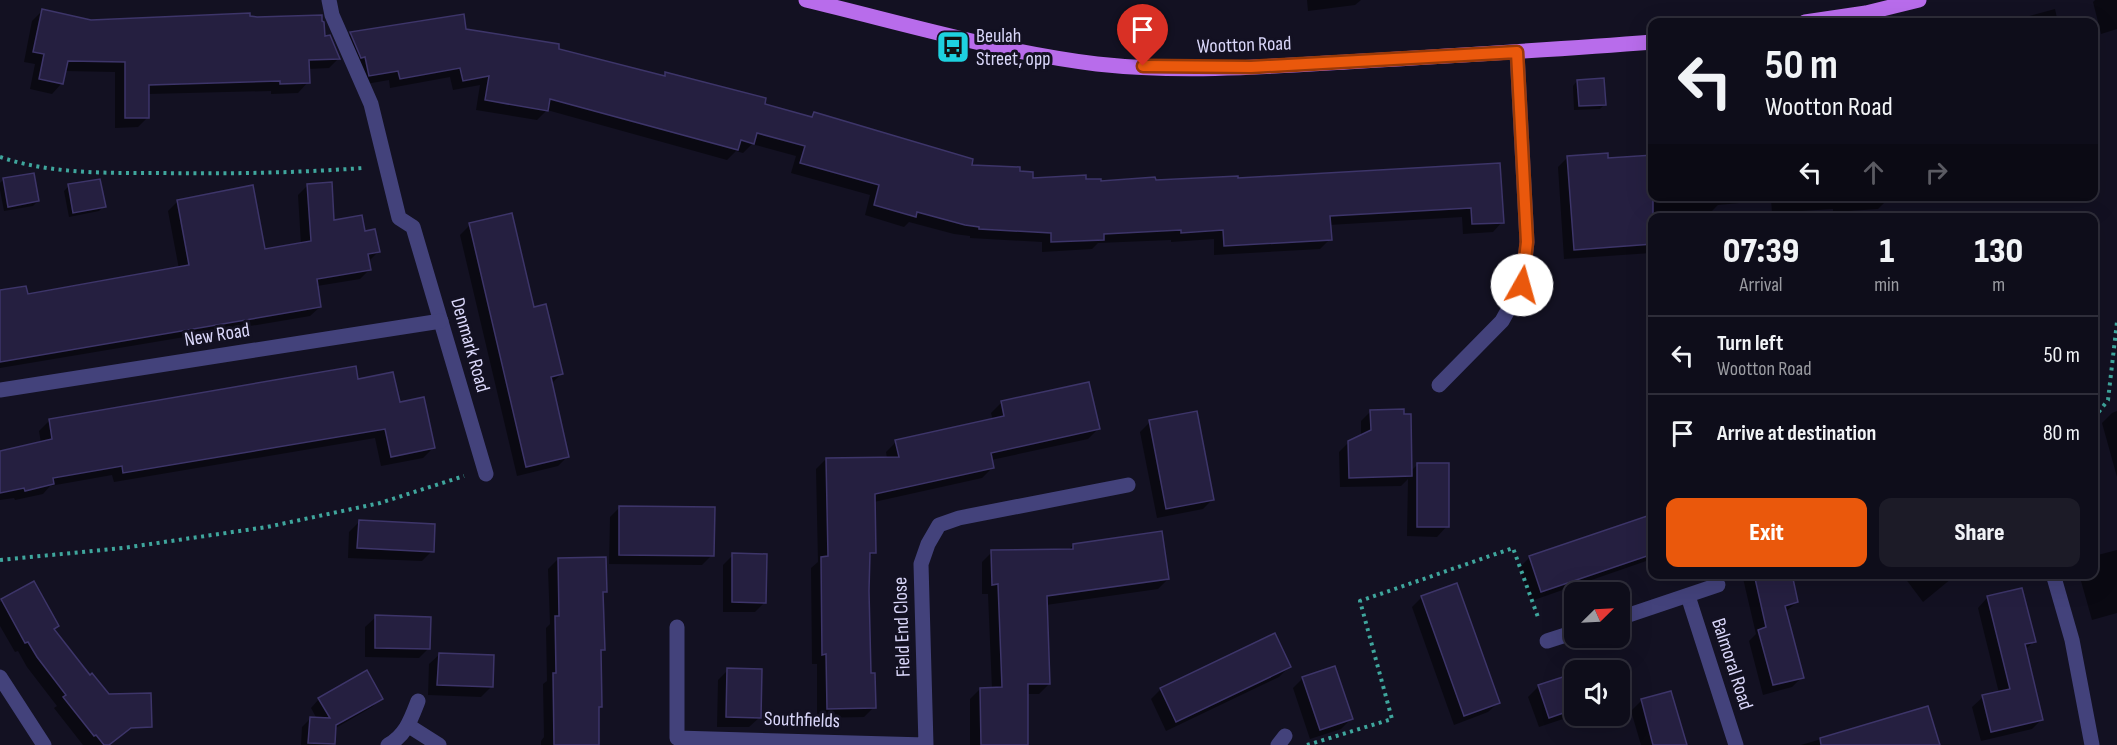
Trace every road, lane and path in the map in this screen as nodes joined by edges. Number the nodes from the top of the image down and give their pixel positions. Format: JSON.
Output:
{"nodes":[{"id":1,"x":329,"y":0,"type":"edge"},
{"id":2,"x":806,"y":0,"type":"edge"},
{"id":3,"x":1919,"y":0,"type":"edge"},
{"id":4,"x":1832,"y":18,"type":"edge"},
{"id":5,"x":1648,"y":42,"type":"edge"},
{"id":6,"x":1517,"y":52,"type":"junction"},
{"id":7,"x":0,"y":157,"type":"edge"},
{"id":8,"x":386,"y":167,"type":"junction"},
{"id":9,"x":441,"y":321,"type":"junction"},
{"id":10,"x":2117,"y":322,"type":"edge"},
{"id":11,"x":1438,"y":385,"type":"dead end"},
{"id":12,"x":0,"y":390,"type":"edge"},
{"id":13,"x":2098,"y":413,"type":"edge"},
{"id":14,"x":485,"y":472,"type":"joint"},
{"id":15,"x":1128,"y":485,"type":"dead end"},
{"id":16,"x":0,"y":560,"type":"edge"},
{"id":17,"x":2054,"y":579,"type":"edge"},
{"id":18,"x":1718,"y":585,"type":"dead end"},
{"id":19,"x":1688,"y":596,"type":"junction"},
{"id":20,"x":1630,"y":615,"type":"edge"},
{"id":21,"x":677,"y":627,"type":"dead end"},
{"id":22,"x":1564,"y":635,"type":"edge"},
{"id":23,"x":1546,"y":641,"type":"joint"},
{"id":24,"x":0,"y":677,"type":"edge"},
{"id":25,"x":418,"y":701,"type":"dead end"},
{"id":26,"x":409,"y":726,"type":"junction"},
{"id":27,"x":677,"y":741,"type":"edge"},
{"id":28,"x":44,"y":745,"type":"edge"},
{"id":29,"x":388,"y":745,"type":"edge"},
{"id":30,"x":439,"y":745,"type":"edge"},
{"id":31,"x":926,"y":745,"type":"edge"},
{"id":32,"x":1307,"y":745,"type":"edge"},
{"id":33,"x":1736,"y":745,"type":"edge"},
{"id":34,"x":2092,"y":745,"type":"edge"}],
"edges":[{"from":1,"to":8,"type":"street"},
{"from":2,"to":6,"type":"main road","name":"Wootton Road"},
{"from":3,"to":4,"type":"main road"},
{"from":5,"to":6,"type":"main road","name":"Wootton Road"},
{"from":6,"to":11,"type":"street"},
{"from":7,"to":8,"type":"path"},
{"from":8,"to":9,"type":"street","name":"Denmark Road"},
{"from":9,"to":12,"type":"street","name":"New Road"},
{"from":9,"to":14,"type":"street","name":"Denmark Road"},
{"from":10,"to":13,"type":"path"},
{"from":14,"to":16,"type":"path"},
{"from":15,"to":31,"type":"street","name":"Field End Close"},
{"from":17,"to":34,"type":"street"},
{"from":18,"to":19,"type":"street"},
{"from":19,"to":20,"type":"street"},
{"from":19,"to":33,"type":"street","name":"Balmoral Road"},
{"from":21,"to":27,"type":"street","name":"Southfields"},
{"from":22,"to":23,"type":"street"},
{"from":23,"to":32,"type":"path"},
{"from":24,"to":28,"type":"street"},
{"from":25,"to":26,"type":"street"},
{"from":26,"to":29,"type":"street"},
{"from":26,"to":30,"type":"street"},
{"from":27,"to":31,"type":"street","name":"Southfields"}]}
